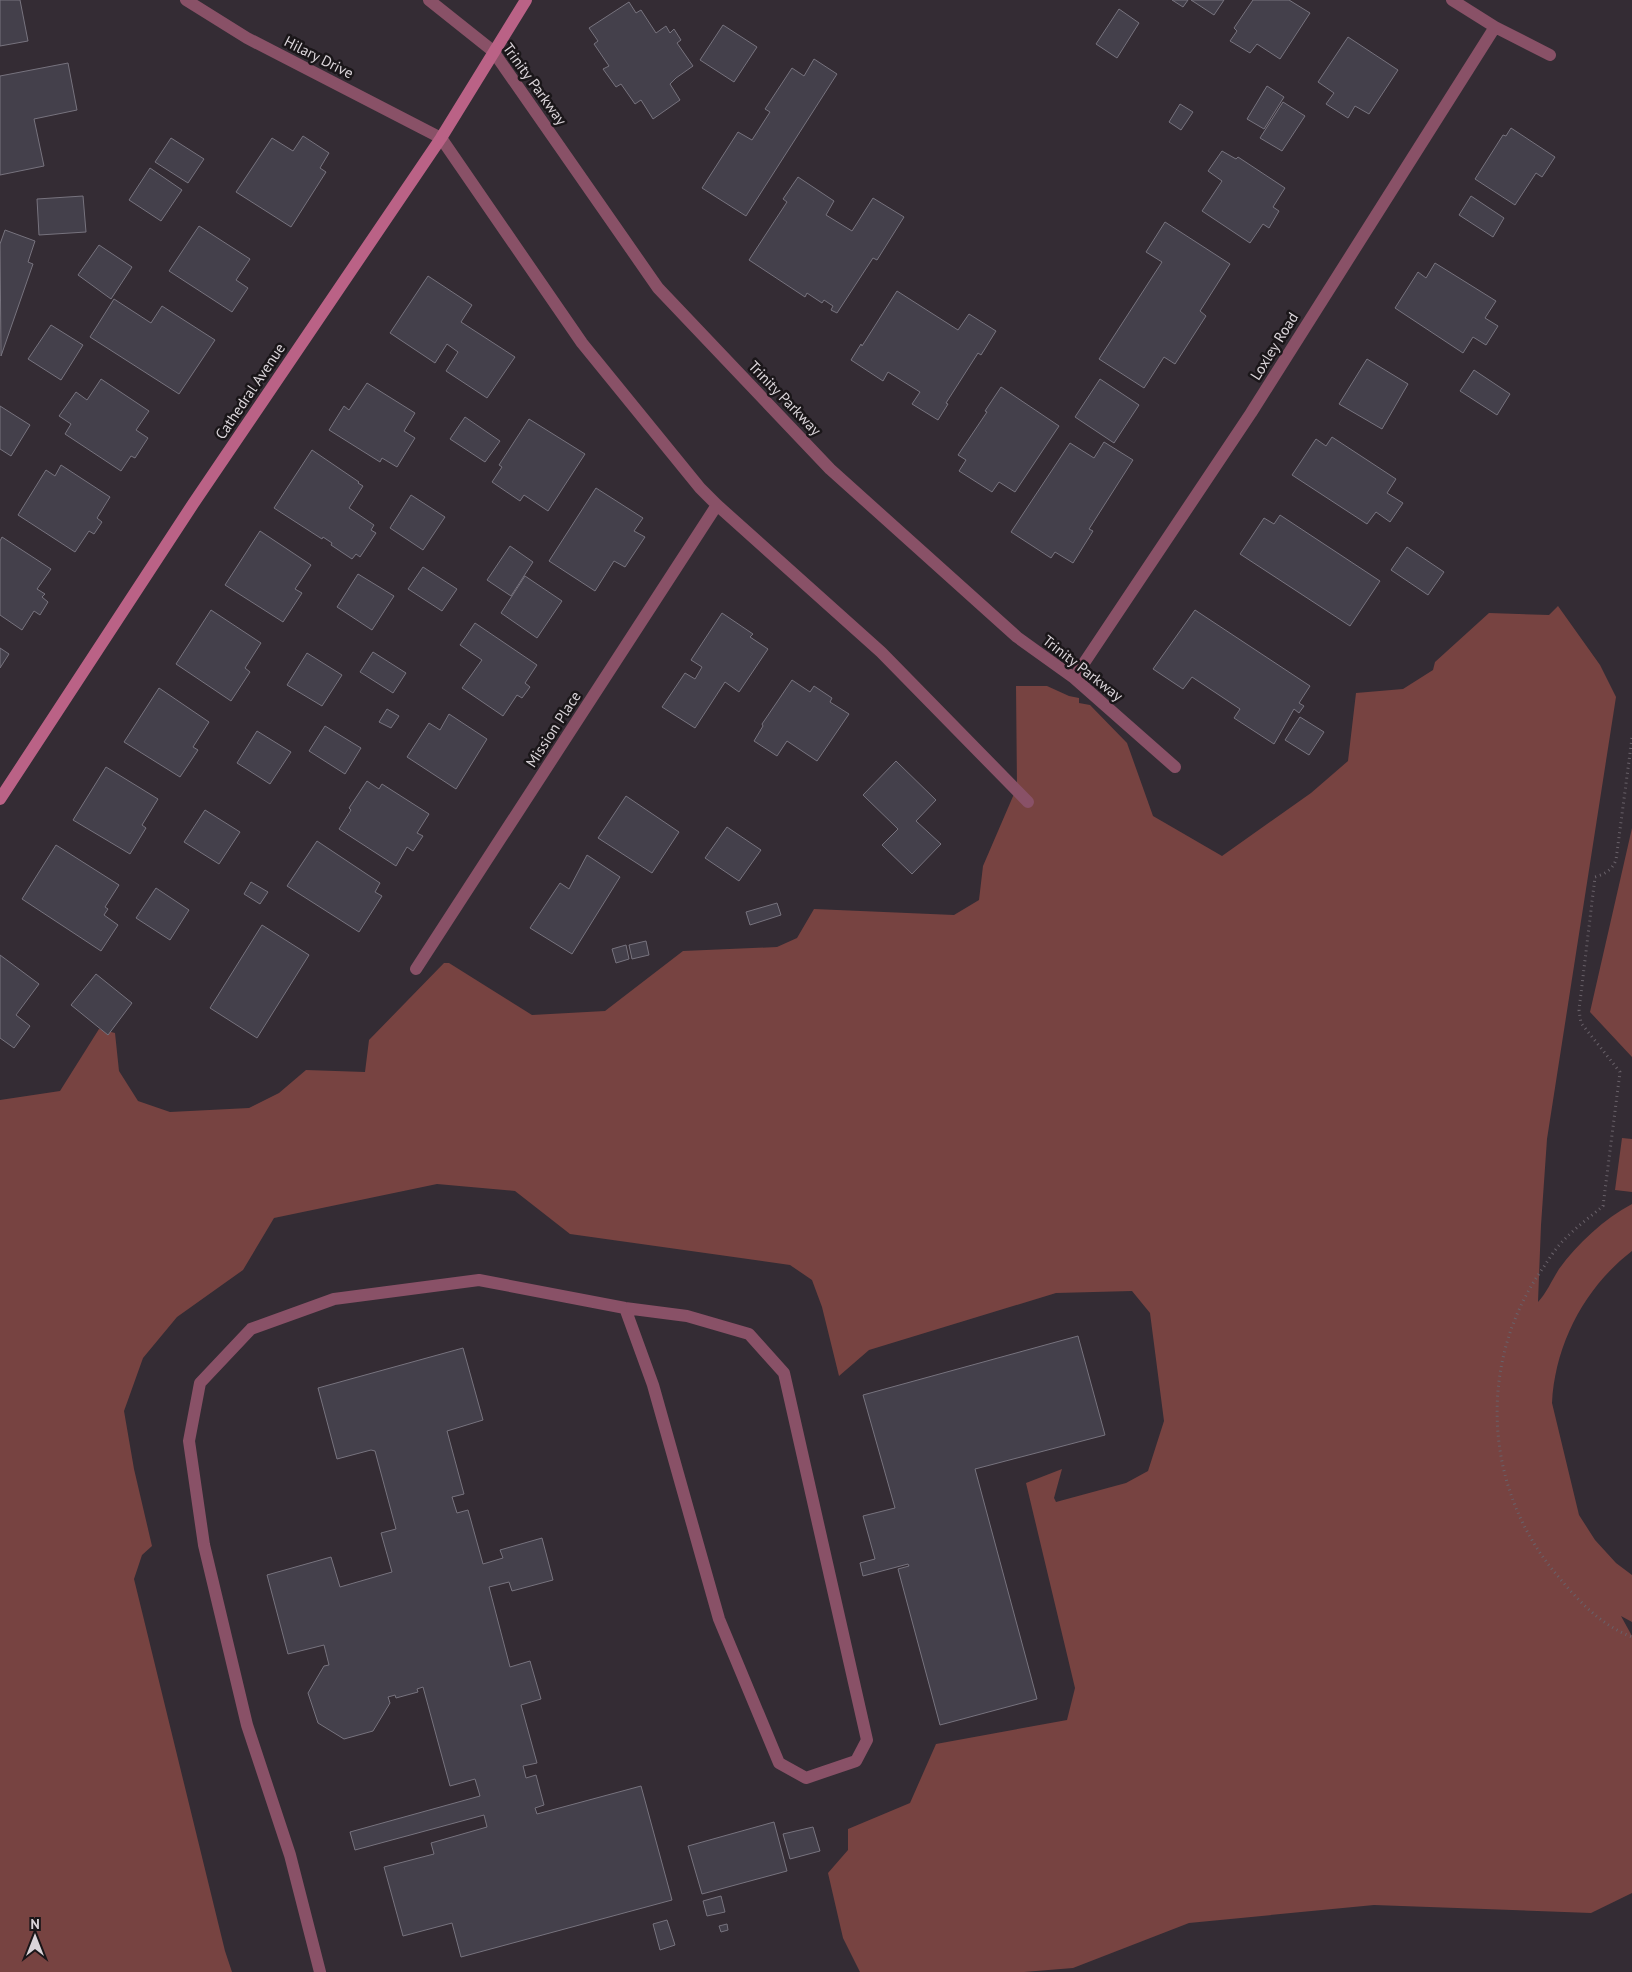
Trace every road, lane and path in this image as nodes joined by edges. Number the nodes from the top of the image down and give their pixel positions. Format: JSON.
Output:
{"nodes":[{"id":1,"x":186,"y":0,"type":"edge"},
{"id":2,"x":429,"y":0,"type":"edge"},
{"id":3,"x":526,"y":0,"type":"edge"},
{"id":4,"x":1452,"y":0,"type":"edge"},
{"id":5,"x":1495,"y":27,"type":"junction"},
{"id":6,"x":493,"y":51,"type":"junction"},
{"id":7,"x":1550,"y":55,"type":"dead end"},
{"id":8,"x":440,"y":138,"type":"junction"},
{"id":9,"x":717,"y":505,"type":"junction"},
{"id":10,"x":1074,"y":678,"type":"junction"},
{"id":11,"x":1632,"y":738,"type":"edge"},
{"id":12,"x":1175,"y":767,"type":"dead end"},
{"id":13,"x":0,"y":799,"type":"edge"},
{"id":14,"x":1028,"y":802,"type":"dead end"},
{"id":15,"x":416,"y":969,"type":"dead end"},
{"id":16,"x":625,"y":1308,"type":"junction"},
{"id":17,"x":1632,"y":1637,"type":"edge"},
{"id":18,"x":320,"y":1972,"type":"edge"}],
"edges":[{"from":1,"to":8,"type":"street","name":"Hilary Drive"},
{"from":2,"to":6,"type":"street","name":"Trinity Parkway"},
{"from":3,"to":6,"type":"street","name":"Cathedral Avenue"},
{"from":4,"to":5,"type":"street"},
{"from":5,"to":7,"type":"street"},
{"from":5,"to":10,"type":"street","name":"Loxley Road"},
{"from":6,"to":8,"type":"street","name":"Cathedral Avenue"},
{"from":6,"to":10,"type":"street","name":"Trinity Parkway"},
{"from":8,"to":9,"type":"street"},
{"from":8,"to":13,"type":"street","name":"Cathedral Avenue"},
{"from":9,"to":14,"type":"street"},
{"from":9,"to":15,"type":"street","name":"Mission Place"},
{"from":10,"to":12,"type":"street","name":"Trinity Parkway"},
{"from":11,"to":17,"type":"path"},
{"from":16,"to":16,"type":"street"},
{"from":16,"to":18,"type":"street"}]}
